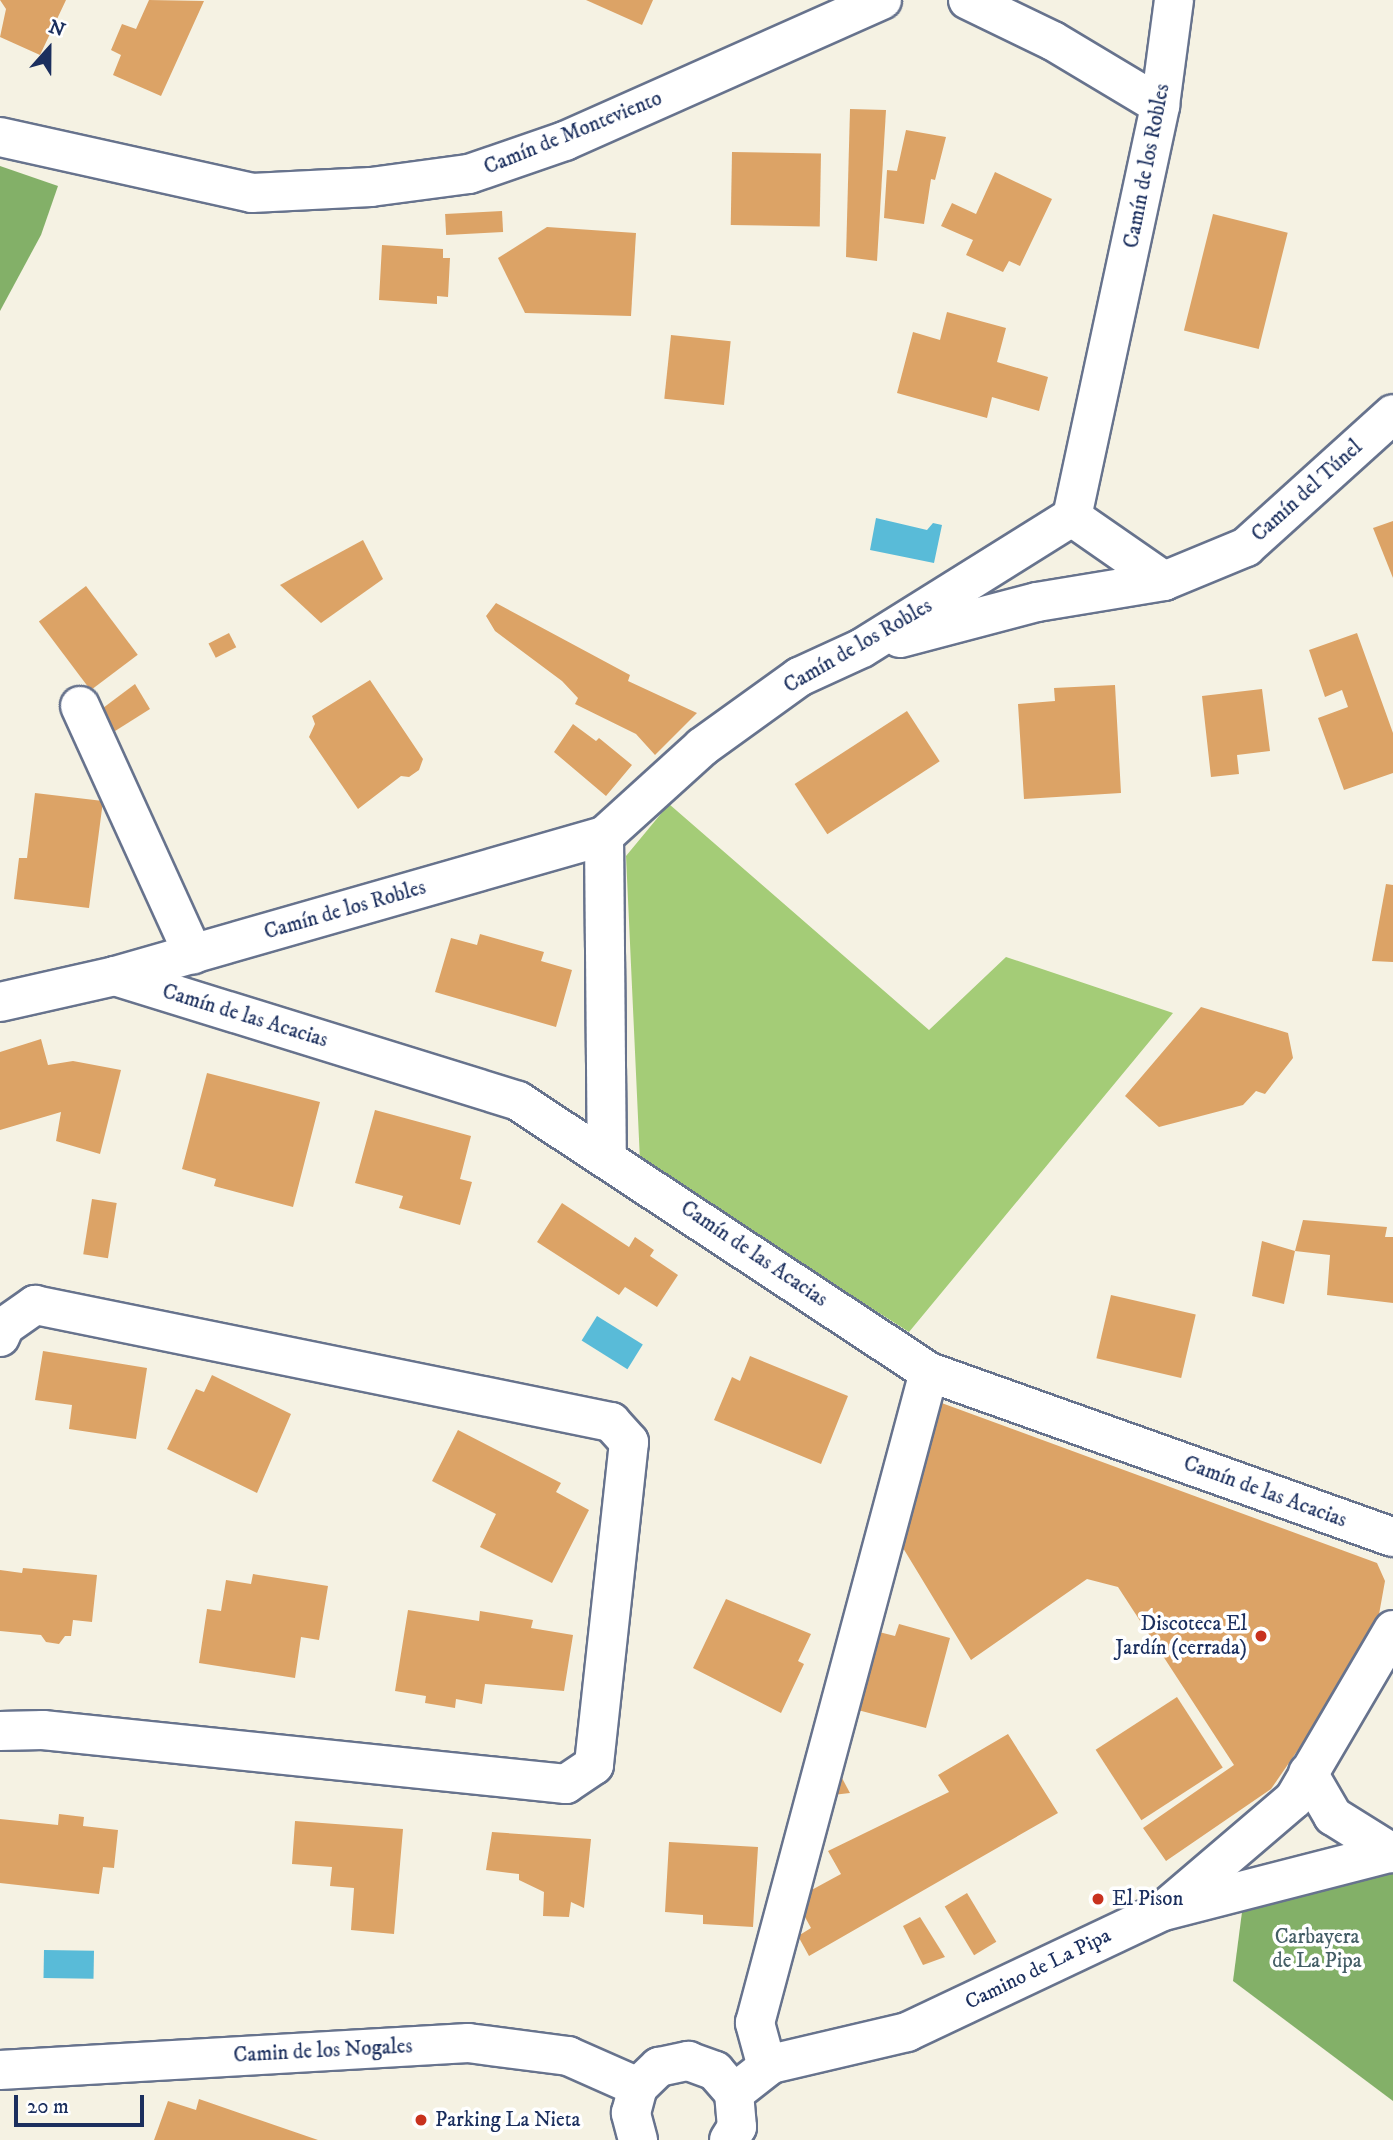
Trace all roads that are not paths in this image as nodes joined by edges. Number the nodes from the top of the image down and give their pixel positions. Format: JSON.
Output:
{"nodes":[{"id":1,"x":882,"y":0,"type":"edge"},
{"id":2,"x":968,"y":0,"type":"edge"},
{"id":3,"x":1174,"y":0,"type":"edge"},
{"id":4,"x":1160,"y":105,"type":"junction"},
{"id":5,"x":0,"y":137,"type":"edge"},
{"id":6,"x":1393,"y":414,"type":"edge"},
{"id":7,"x":1072,"y":517,"type":"junction"},
{"id":8,"x":1164,"y":581,"type":"junction"},
{"id":9,"x":862,"y":648,"type":"junction"},
{"id":10,"x":80,"y":706,"type":"dead end"},
{"id":11,"x":604,"y":836,"type":"junction"},
{"id":12,"x":193,"y":954,"type":"junction"},
{"id":13,"x":115,"y":976,"type":"junction"},
{"id":14,"x":0,"y":1002,"type":"edge"},
{"id":15,"x":607,"y":1156,"type":"junction"},
{"id":16,"x":0,"y":1336,"type":"edge"},
{"id":17,"x":929,"y":1372,"type":"junction"},
{"id":18,"x":1393,"y":1537,"type":"edge"},
{"id":19,"x":1393,"y":1630,"type":"edge"},
{"id":20,"x":0,"y":1731,"type":"edge"},
{"id":21,"x":1308,"y":1773,"type":"junction"},
{"id":22,"x":1393,"y":1852,"type":"edge"},
{"id":23,"x":1163,"y":1911,"type":"junction"},
{"id":24,"x":767,"y":2067,"type":"junction"},
{"id":25,"x":0,"y":2070,"type":"edge"},
{"id":26,"x":638,"y":2087,"type":"junction"},
{"id":27,"x":734,"y":2093,"type":"junction"},
{"id":28,"x":638,"y":2140,"type":"edge"},
{"id":29,"x":729,"y":2140,"type":"edge"}],
"edges":[{"from":1,"to":5,"type":"street","name":"Camín de Monteviento"},
{"from":2,"to":4,"type":"street"},
{"from":3,"to":4,"type":"street","name":"Camín de los Robles"},
{"from":4,"to":7,"type":"street","name":"Camín de los Robles"},
{"from":6,"to":8,"type":"street","name":"Camín del Túnel"},
{"from":7,"to":8,"type":"street"},
{"from":7,"to":9,"type":"street","name":"Camín de los Robles"},
{"from":8,"to":9,"type":"street","name":"Camín del Túnel"},
{"from":9,"to":11,"type":"street","name":"Camín de los Robles"},
{"from":10,"to":12,"type":"street"},
{"from":11,"to":12,"type":"street","name":"Camín de los Robles"},
{"from":11,"to":15,"type":"street"},
{"from":12,"to":13,"type":"street","name":"Camín de los Robles"},
{"from":13,"to":14,"type":"street","name":"Camín de los Robles"},
{"from":13,"to":15,"type":"street","name":"Camín de las Acacias"},
{"from":15,"to":17,"type":"street","name":"Camín de las Acacias"},
{"from":16,"to":20,"type":"street"},
{"from":17,"to":18,"type":"street","name":"Camín de las Acacias"},
{"from":17,"to":24,"type":"street"},
{"from":19,"to":21,"type":"street"},
{"from":21,"to":22,"type":"street"},
{"from":21,"to":23,"type":"street"},
{"from":22,"to":23,"type":"street","name":"Camino de La Pipa"},
{"from":23,"to":24,"type":"street","name":"Camino de La Pipa"},
{"from":24,"to":27,"type":"street","name":"Camino de La Pipa"},
{"from":25,"to":26,"type":"street","name":"Camin de los Nogales"},
{"from":26,"to":27,"type":"street"},
{"from":26,"to":28,"type":"street"},
{"from":27,"to":29,"type":"street"}]}
